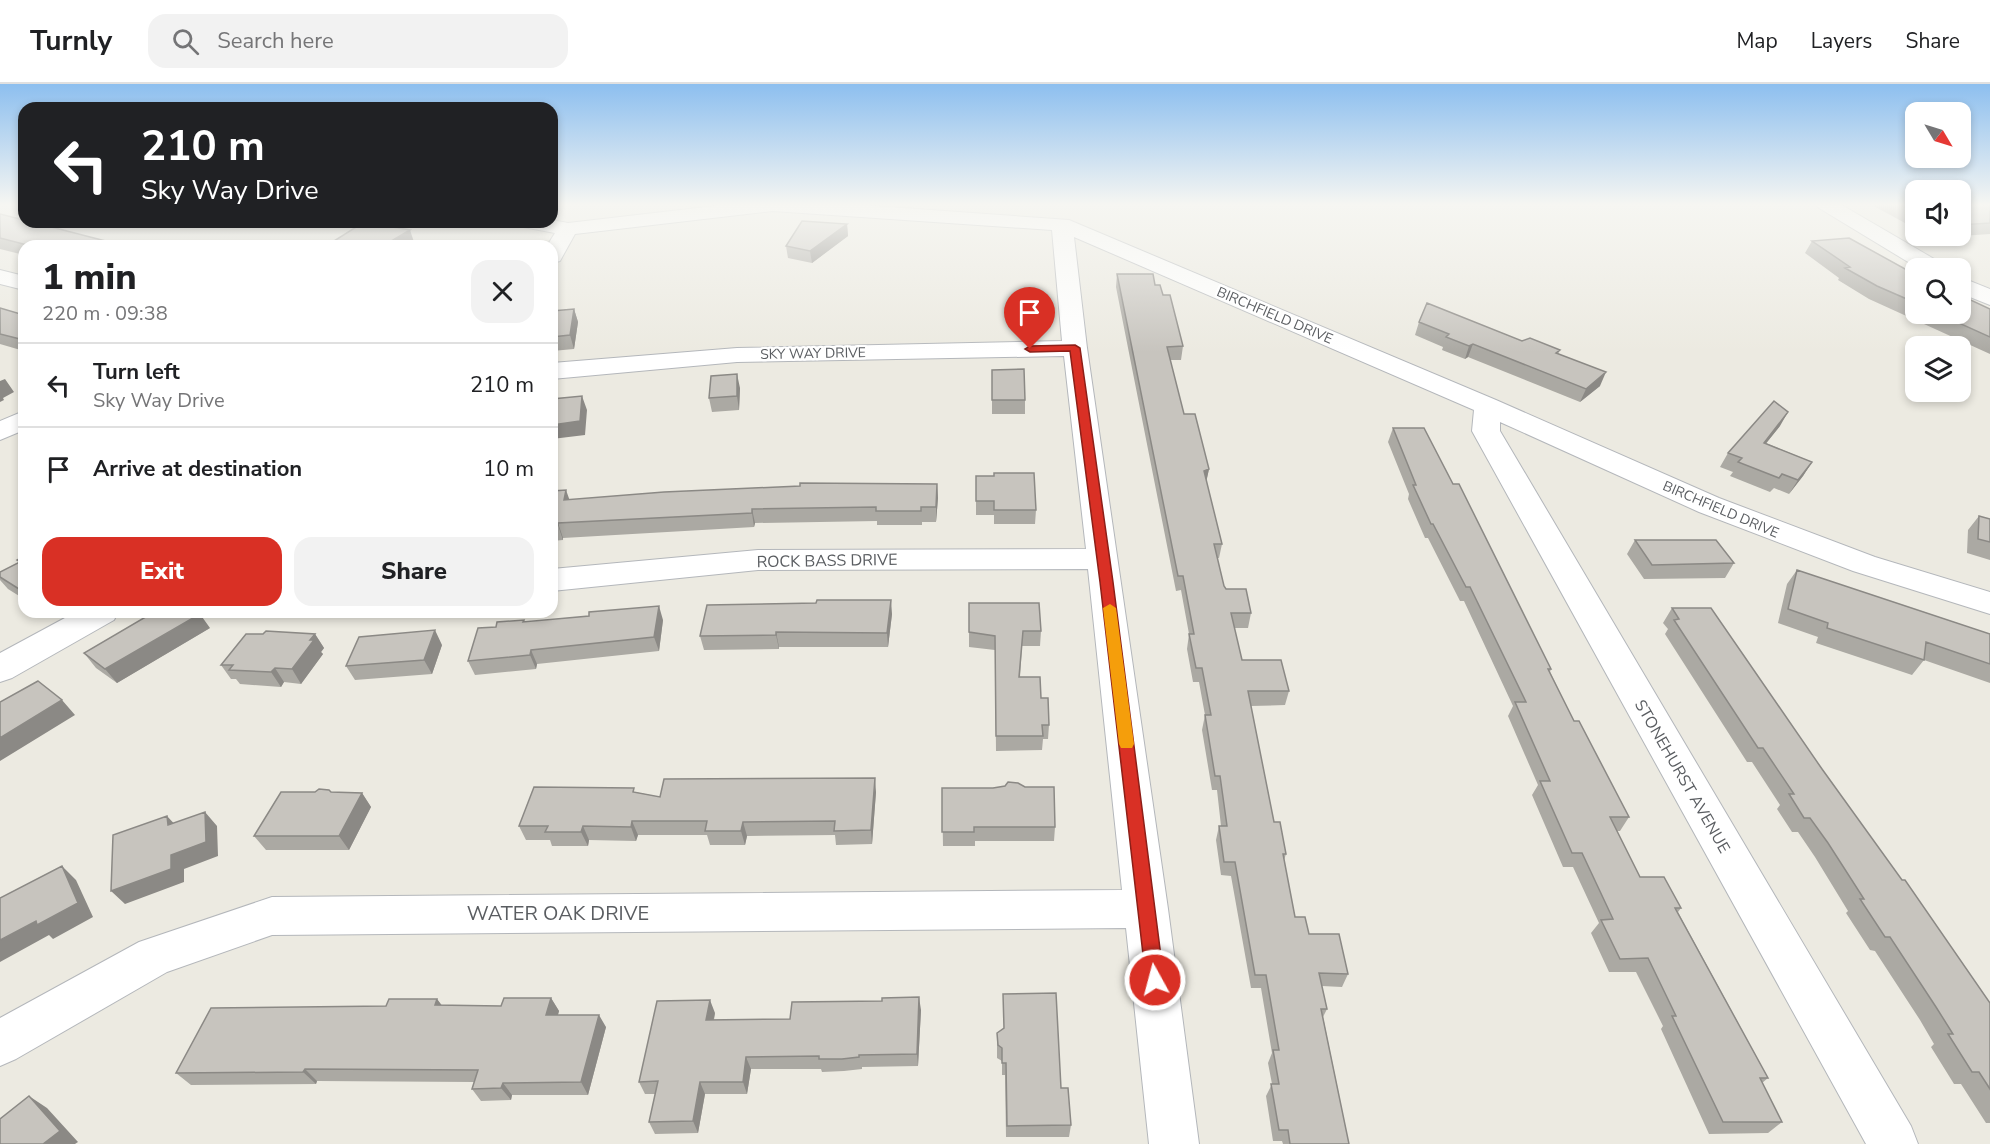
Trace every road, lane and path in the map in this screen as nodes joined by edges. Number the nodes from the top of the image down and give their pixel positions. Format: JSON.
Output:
{"nodes":[{"id":1,"x":1065,"y":253,"type":"edge"},
{"id":2,"x":1131,"y":253,"type":"edge"},
{"id":3,"x":0,"y":277,"type":"edge"},
{"id":4,"x":18,"y":282,"type":"edge"},
{"id":5,"x":1971,"y":289,"type":"edge"},
{"id":6,"x":1990,"y":298,"type":"edge"},
{"id":7,"x":1075,"y":348,"type":"junction"},
{"id":8,"x":558,"y":370,"type":"edge"},
{"id":9,"x":1487,"y":406,"type":"junction"},
{"id":10,"x":18,"y":422,"type":"edge"},
{"id":11,"x":0,"y":432,"type":"edge"},
{"id":12,"x":1103,"y":559,"type":"junction"},
{"id":13,"x":558,"y":579,"type":"edge"},
{"id":14,"x":1990,"y":603,"type":"edge"},
{"id":15,"x":91,"y":618,"type":"edge"},
{"id":16,"x":0,"y":669,"type":"edge"},
{"id":17,"x":1147,"y":909,"type":"junction"},
{"id":18,"x":0,"y":1043,"type":"edge"},
{"id":19,"x":1174,"y":1144,"type":"edge"},
{"id":20,"x":1893,"y":1144,"type":"edge"}],
"edges":[{"from":1,"to":7,"type":"street"},
{"from":2,"to":9,"type":"street","name":"BIRCHFIELD DRIVE"},
{"from":3,"to":4,"type":"street"},
{"from":5,"to":6,"type":"street"},
{"from":7,"to":8,"type":"street","name":"SKY WAY DRIVE"},
{"from":7,"to":12,"type":"street"},
{"from":9,"to":14,"type":"street","name":"BIRCHFIELD DRIVE"},
{"from":9,"to":20,"type":"street","name":"STONEHURST AVENUE"},
{"from":10,"to":11,"type":"street"},
{"from":12,"to":13,"type":"street","name":"ROCK BASS DRIVE"},
{"from":12,"to":17,"type":"street"},
{"from":15,"to":16,"type":"street"},
{"from":17,"to":18,"type":"street","name":"WATER OAK DRIVE"},
{"from":17,"to":19,"type":"street"}]}
